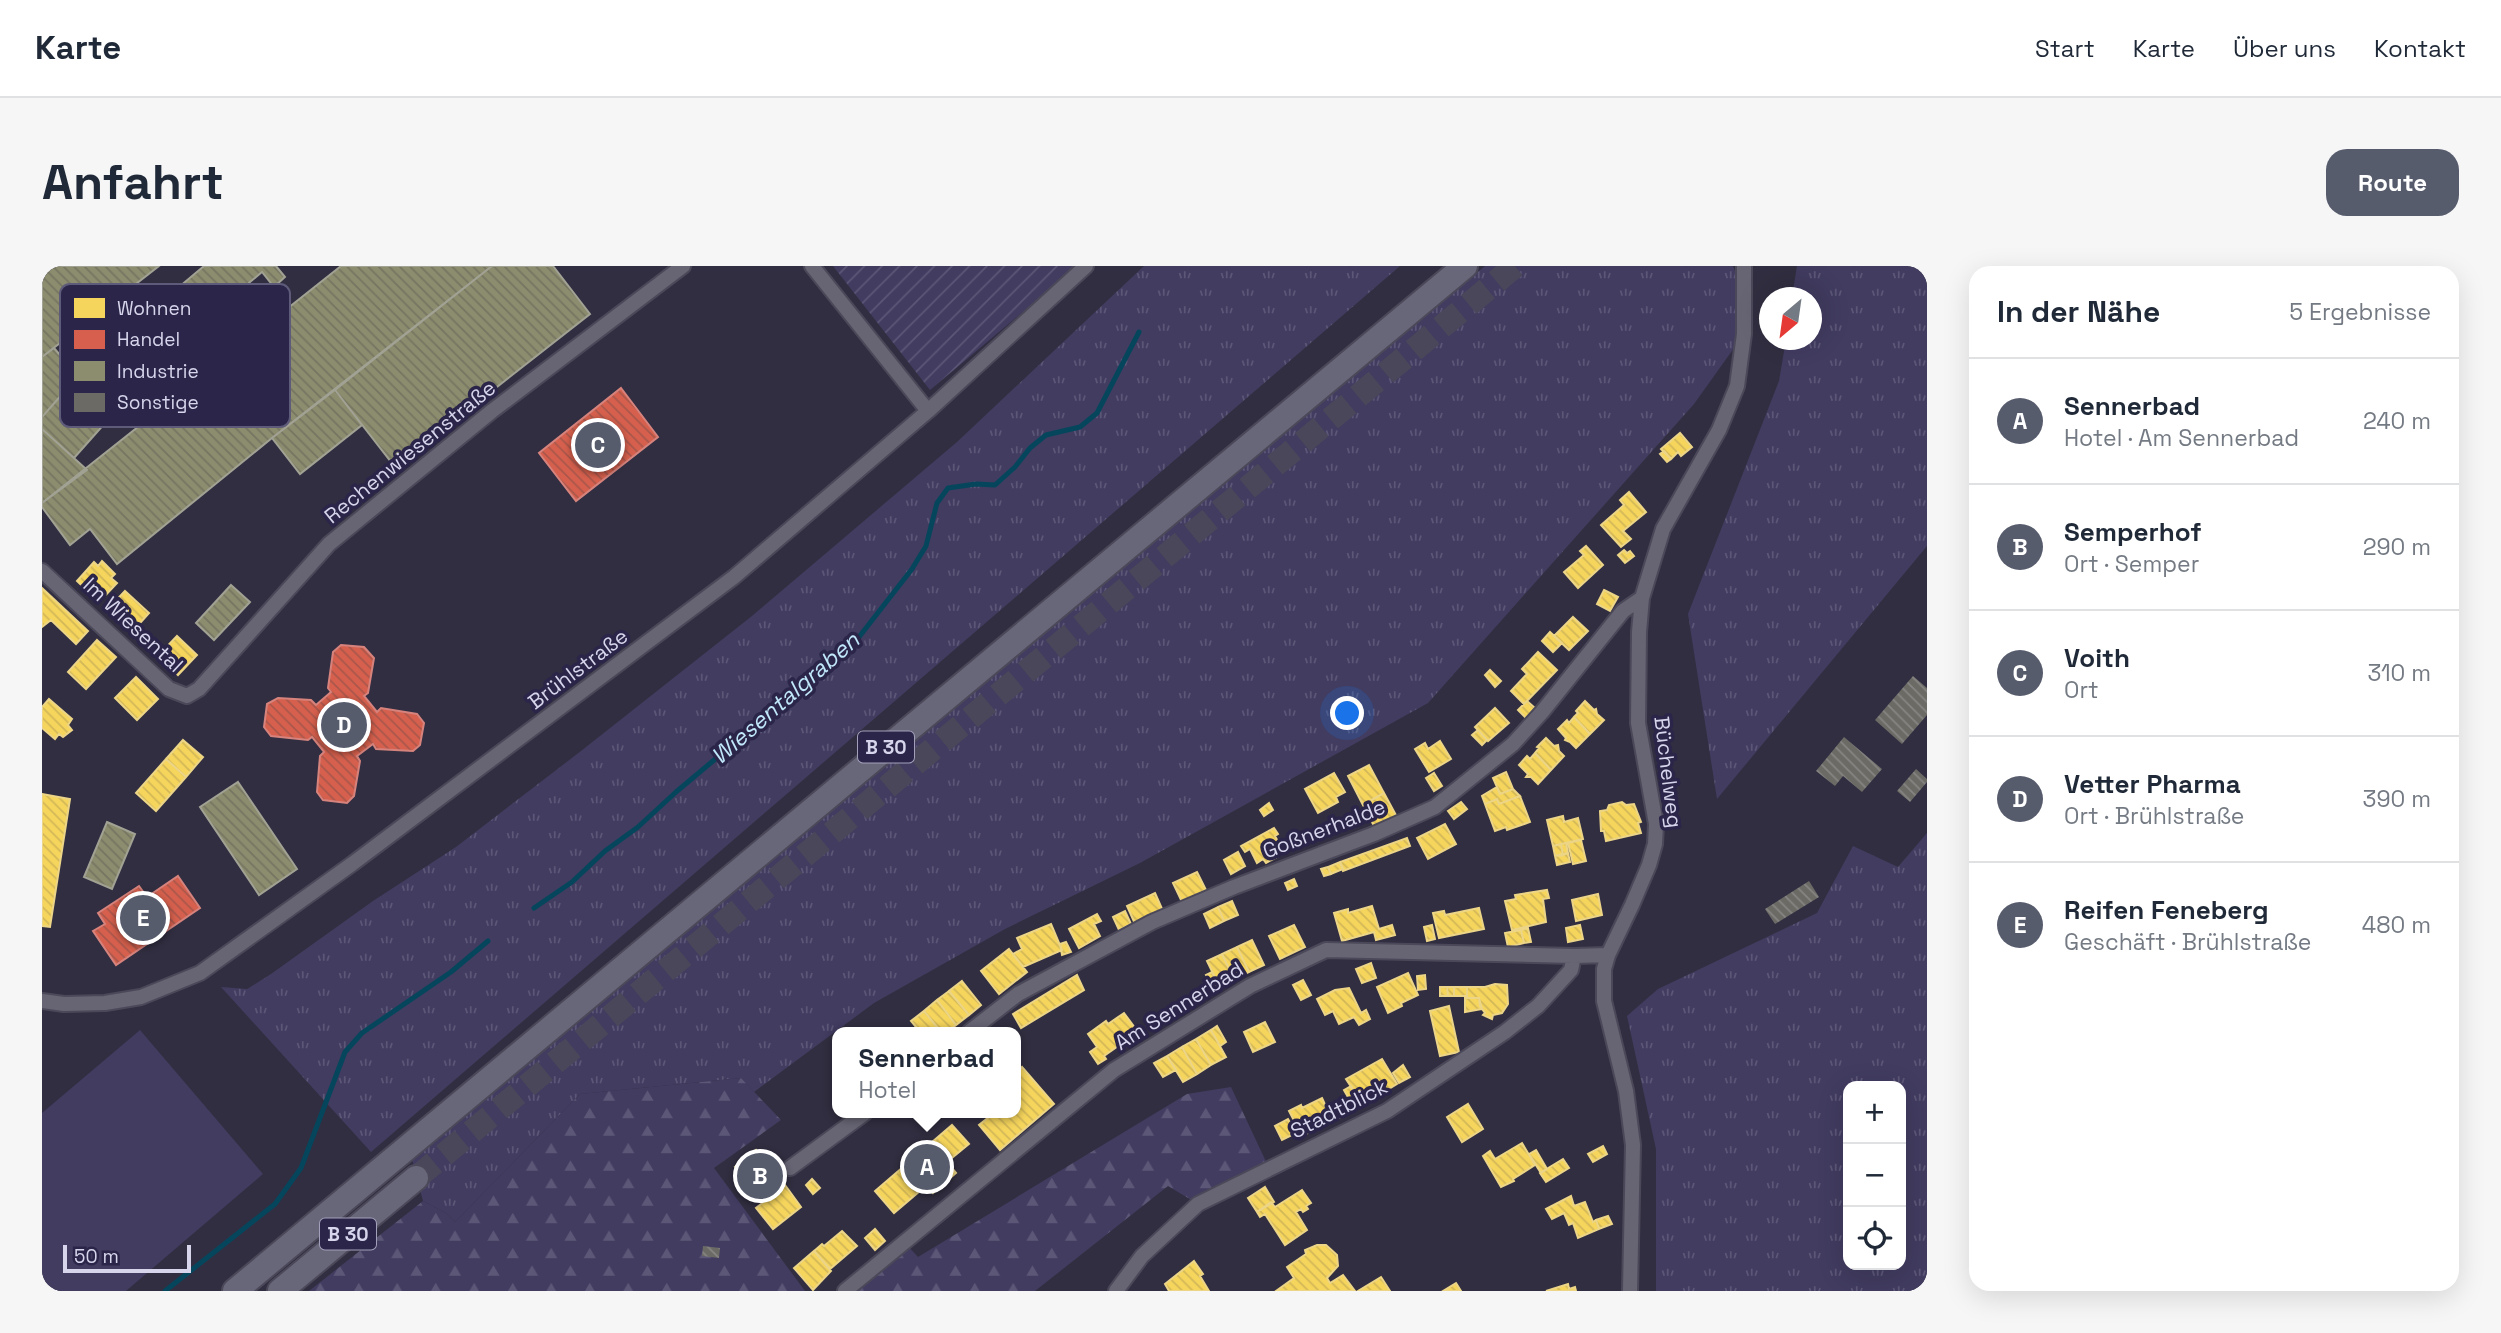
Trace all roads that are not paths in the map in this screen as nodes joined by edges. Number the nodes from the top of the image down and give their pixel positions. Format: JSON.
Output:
{"nodes":[{"id":1,"x":683,"y":266,"type":"edge"},
{"id":2,"x":812,"y":266,"type":"edge"},
{"id":3,"x":1086,"y":266,"type":"edge"},
{"id":4,"x":1465,"y":266,"type":"edge"},
{"id":5,"x":1744,"y":266,"type":"edge"},
{"id":6,"x":928,"y":411,"type":"junction"},
{"id":7,"x":48,"y":575,"type":"edge"},
{"id":8,"x":1642,"y":598,"type":"junction"},
{"id":9,"x":187,"y":696,"type":"joint"},
{"id":10,"x":1608,"y":955,"type":"junction"},
{"id":11,"x":1574,"y":956,"type":"junction"},
{"id":12,"x":42,"y":1000,"type":"edge"},
{"id":13,"x":975,"y":1027,"type":"edge"},
{"id":14,"x":858,"y":1118,"type":"edge"},
{"id":15,"x":795,"y":1164,"type":"dead end"},
{"id":16,"x":416,"y":1178,"type":"tunnel mouth"},
{"id":17,"x":235,"y":1291,"type":"edge"},
{"id":18,"x":280,"y":1291,"type":"edge"},
{"id":19,"x":845,"y":1291,"type":"edge"},
{"id":20,"x":1115,"y":1291,"type":"edge"},
{"id":21,"x":1630,"y":1291,"type":"edge"}],
"edges":[{"from":1,"to":9,"type":"street","name":"Rechenwiesenstraße"},
{"from":2,"to":6,"type":"street"},
{"from":3,"to":6,"type":"street","name":"Brühlstraße"},
{"from":4,"to":17,"type":"highway","number":"B 30"},
{"from":5,"to":8,"type":"street","name":"Büchelweg"},
{"from":6,"to":12,"type":"street","name":"Brühlstraße"},
{"from":7,"to":9,"type":"street","name":"Im Wiesental"},
{"from":8,"to":10,"type":"street","name":"Büchelweg"},
{"from":8,"to":13,"type":"street","name":"Goßnerhalde"},
{"from":10,"to":11,"type":"street","name":"Am Sennerbad"},
{"from":10,"to":21,"type":"street","name":"Büchelweg"},
{"from":11,"to":19,"type":"street","name":"Am Sennerbad"},
{"from":11,"to":20,"type":"street","name":"Stadtblick"},
{"from":14,"to":15,"type":"street"},
{"from":16,"to":18,"type":"highway","number":"B 30"}]}
